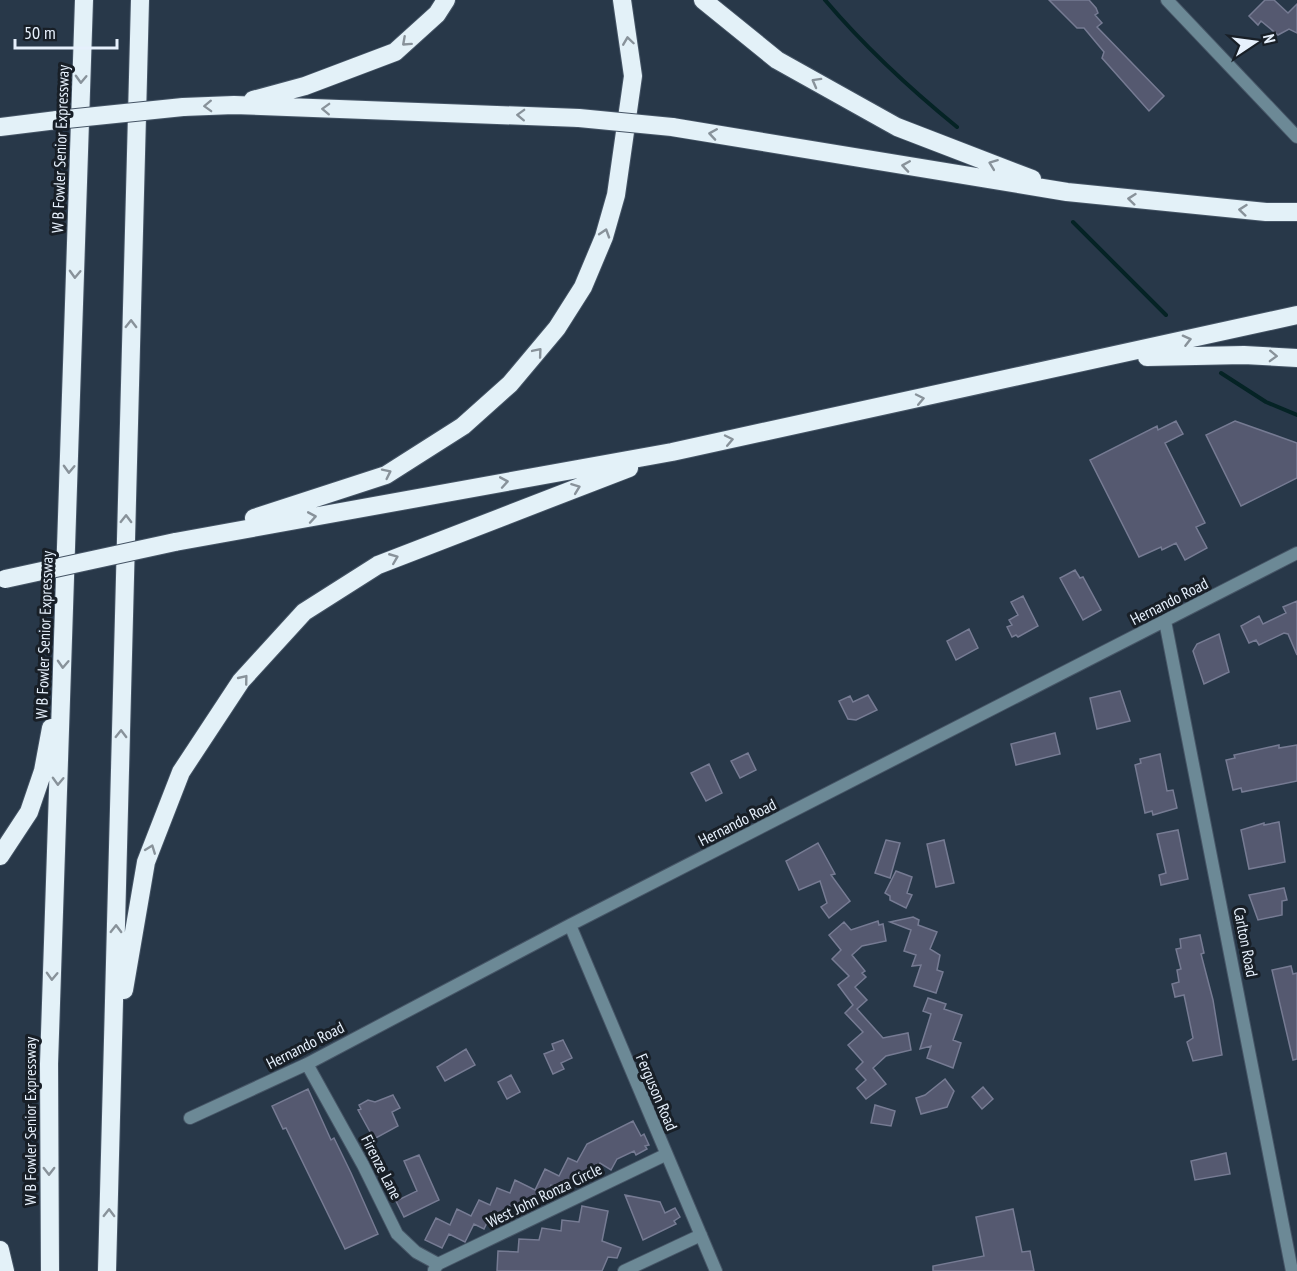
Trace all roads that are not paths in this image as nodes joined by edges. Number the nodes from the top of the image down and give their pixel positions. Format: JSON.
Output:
{"nodes":[{"id":1,"x":84,"y":0,"type":"edge"},
{"id":2,"x":140,"y":0,"type":"edge"},
{"id":3,"x":147,"y":0,"type":"edge"},
{"id":4,"x":446,"y":0,"type":"edge"},
{"id":5,"x":622,"y":0,"type":"edge"},
{"id":6,"x":703,"y":0,"type":"edge"},
{"id":7,"x":1167,"y":0,"type":"edge"},
{"id":8,"x":138,"y":39,"type":"junction"},
{"id":9,"x":234,"y":105,"type":"junction"},
{"id":10,"x":1,"y":127,"type":"edge"},
{"id":11,"x":1297,"y":137,"type":"edge"},
{"id":12,"x":1067,"y":192,"type":"junction"},
{"id":13,"x":1297,"y":212,"type":"edge"},
{"id":14,"x":1297,"y":315,"type":"edge"},
{"id":15,"x":1297,"y":358,"type":"edge"},
{"id":16,"x":1109,"y":359,"type":"junction"},
{"id":17,"x":672,"y":452,"type":"junction"},
{"id":18,"x":184,"y":540,"type":"junction"},
{"id":19,"x":1297,"y":553,"type":"edge"},
{"id":20,"x":2,"y":580,"type":"edge"},
{"id":21,"x":1166,"y":621,"type":"junction"},
{"id":22,"x":61,"y":701,"type":"junction"},
{"id":23,"x":0,"y":856,"type":"edge"},
{"id":24,"x":570,"y":925,"type":"junction"},
{"id":25,"x":308,"y":1064,"type":"junction"},
{"id":26,"x":190,"y":1118,"type":"dead end"},
{"id":27,"x":110,"y":1135,"type":"junction"},
{"id":28,"x":665,"y":1155,"type":"junction"},
{"id":29,"x":700,"y":1235,"type":"junction"},
{"id":30,"x":0,"y":1250,"type":"edge"},
{"id":31,"x":436,"y":1268,"type":"edge"},
{"id":32,"x":5,"y":1271,"type":"edge"},
{"id":33,"x":50,"y":1271,"type":"edge"},
{"id":34,"x":107,"y":1271,"type":"edge"},
{"id":35,"x":624,"y":1271,"type":"edge"},
{"id":36,"x":716,"y":1271,"type":"edge"},
{"id":37,"x":1292,"y":1271,"type":"edge"}],
"edges":[{"from":1,"to":22,"type":"highway","name":"W B Fowler Senior Expressway","one_way":true},
{"from":2,"to":8,"type":"highway"},
{"from":3,"to":8,"type":"highway"},
{"from":4,"to":9,"type":"highway","one_way":true},
{"from":18,"to":5,"type":"highway","one_way":true},
{"from":12,"to":6,"type":"highway","one_way":true},
{"from":7,"to":11,"type":"street"},
{"from":27,"to":8,"type":"highway","one_way":true},
{"from":9,"to":10,"type":"highway","one_way":true,"bridge":true},
{"from":12,"to":9,"type":"highway","one_way":true,"bridge":true},
{"from":13,"to":12,"type":"highway","one_way":true},
{"from":16,"to":14,"type":"highway","one_way":true},
{"from":16,"to":15,"type":"highway","one_way":true},
{"from":17,"to":16,"type":"highway","one_way":true},
{"from":18,"to":17,"type":"highway","one_way":true},
{"from":27,"to":17,"type":"highway","one_way":true},
{"from":18,"to":20,"type":"highway","bridge":true},
{"from":19,"to":21,"type":"street","name":"Hernando Road"},
{"from":21,"to":24,"type":"street","name":"Hernando Road"},
{"from":21,"to":37,"type":"street","name":"Carlton Road"},
{"from":22,"to":23,"type":"highway"},
{"from":22,"to":33,"type":"highway","name":"W B Fowler Senior Expressway","one_way":true},
{"from":24,"to":25,"type":"street","name":"Hernando Road"},
{"from":24,"to":28,"type":"street","name":"Ferguson Road"},
{"from":25,"to":26,"type":"street","name":"Hernando Road"},
{"from":25,"to":31,"type":"street","name":"Firenze Lane"},
{"from":34,"to":27,"type":"highway","one_way":true},
{"from":28,"to":29,"type":"street","name":"Ferguson Road"},
{"from":28,"to":31,"type":"street","name":"West John Ronza Circle"},
{"from":29,"to":35,"type":"street"},
{"from":29,"to":36,"type":"street","name":"Ferguson Road"},
{"from":30,"to":32,"type":"highway"}]}
